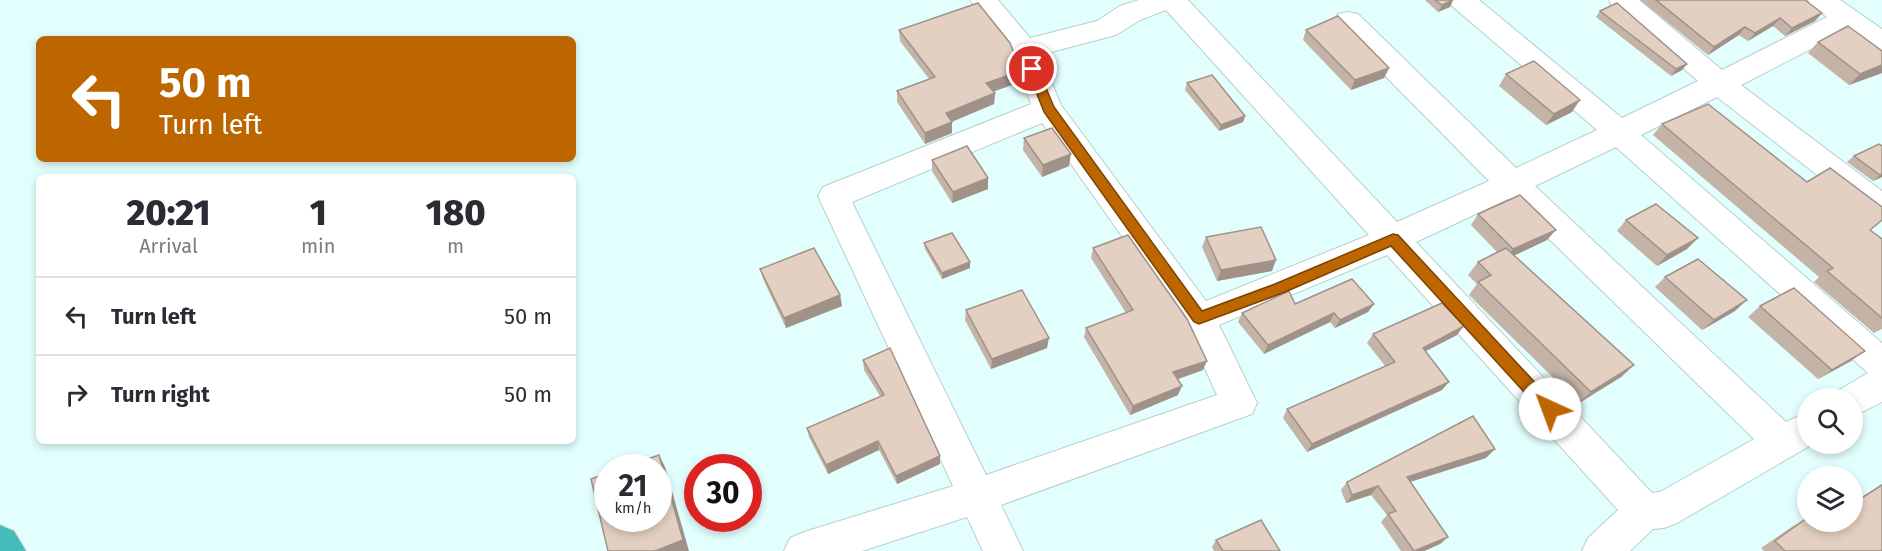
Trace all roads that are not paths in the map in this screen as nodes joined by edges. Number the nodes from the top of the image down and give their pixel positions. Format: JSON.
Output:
{"nodes":[{"id":1,"x":983,"y":0,"type":"edge"},
{"id":2,"x":1167,"y":0,"type":"edge"},
{"id":3,"x":1172,"y":0,"type":"edge"},
{"id":4,"x":1462,"y":0,"type":"edge"},
{"id":5,"x":1622,"y":0,"type":"edge"},
{"id":6,"x":1821,"y":0,"type":"edge"},
{"id":7,"x":1848,"y":18,"type":"junction"},
{"id":8,"x":1348,"y":21,"type":"dead end"},
{"id":9,"x":1882,"y":43,"type":"edge"},
{"id":10,"x":1024,"y":49,"type":"junction"},
{"id":11,"x":1720,"y":84,"type":"junction"},
{"id":12,"x":1048,"y":109,"type":"junction"},
{"id":13,"x":1620,"y":134,"type":"junction"},
{"id":14,"x":1512,"y":184,"type":"junction"},
{"id":15,"x":1882,"y":208,"type":"edge"},
{"id":16,"x":1393,"y":239,"type":"junction"},
{"id":17,"x":1199,"y":318,"type":"junction"},
{"id":18,"x":1882,"y":364,"type":"edge"},
{"id":19,"x":1882,"y":383,"type":"edge"},
{"id":20,"x":1863,"y":394,"type":"edge"},
{"id":21,"x":1795,"y":435,"type":"edge"},
{"id":22,"x":977,"y":496,"type":"junction"},
{"id":23,"x":1644,"y":511,"type":"junction"},
{"id":24,"x":0,"y":544,"type":"edge"},
{"id":25,"x":6,"y":551,"type":"edge"},
{"id":26,"x":804,"y":551,"type":"edge"},
{"id":27,"x":1003,"y":551,"type":"edge"},
{"id":28,"x":1602,"y":551,"type":"edge"}],
"edges":[{"from":1,"to":10,"type":"street"},
{"from":2,"to":10,"type":"street"},
{"from":3,"to":16,"type":"street"},
{"from":4,"to":13,"type":"street"},
{"from":5,"to":11,"type":"street"},
{"from":6,"to":7,"type":"street"},
{"from":7,"to":9,"type":"street"},
{"from":7,"to":11,"type":"street"},
{"from":8,"to":14,"type":"street"},
{"from":10,"to":12,"type":"street"},
{"from":11,"to":13,"type":"street"},
{"from":11,"to":15,"type":"street"},
{"from":12,"to":17,"type":"street"},
{"from":12,"to":22,"type":"street"},
{"from":13,"to":14,"type":"street"},
{"from":13,"to":18,"type":"street"},
{"from":14,"to":16,"type":"street"},
{"from":14,"to":21,"type":"street"},
{"from":16,"to":17,"type":"street"},
{"from":16,"to":23,"type":"street"},
{"from":17,"to":22,"type":"street"},
{"from":19,"to":20,"type":"street"},
{"from":21,"to":23,"type":"street"},
{"from":22,"to":26,"type":"street"},
{"from":22,"to":27,"type":"street"},
{"from":23,"to":28,"type":"street"},
{"from":24,"to":25,"type":"highway"}]}
